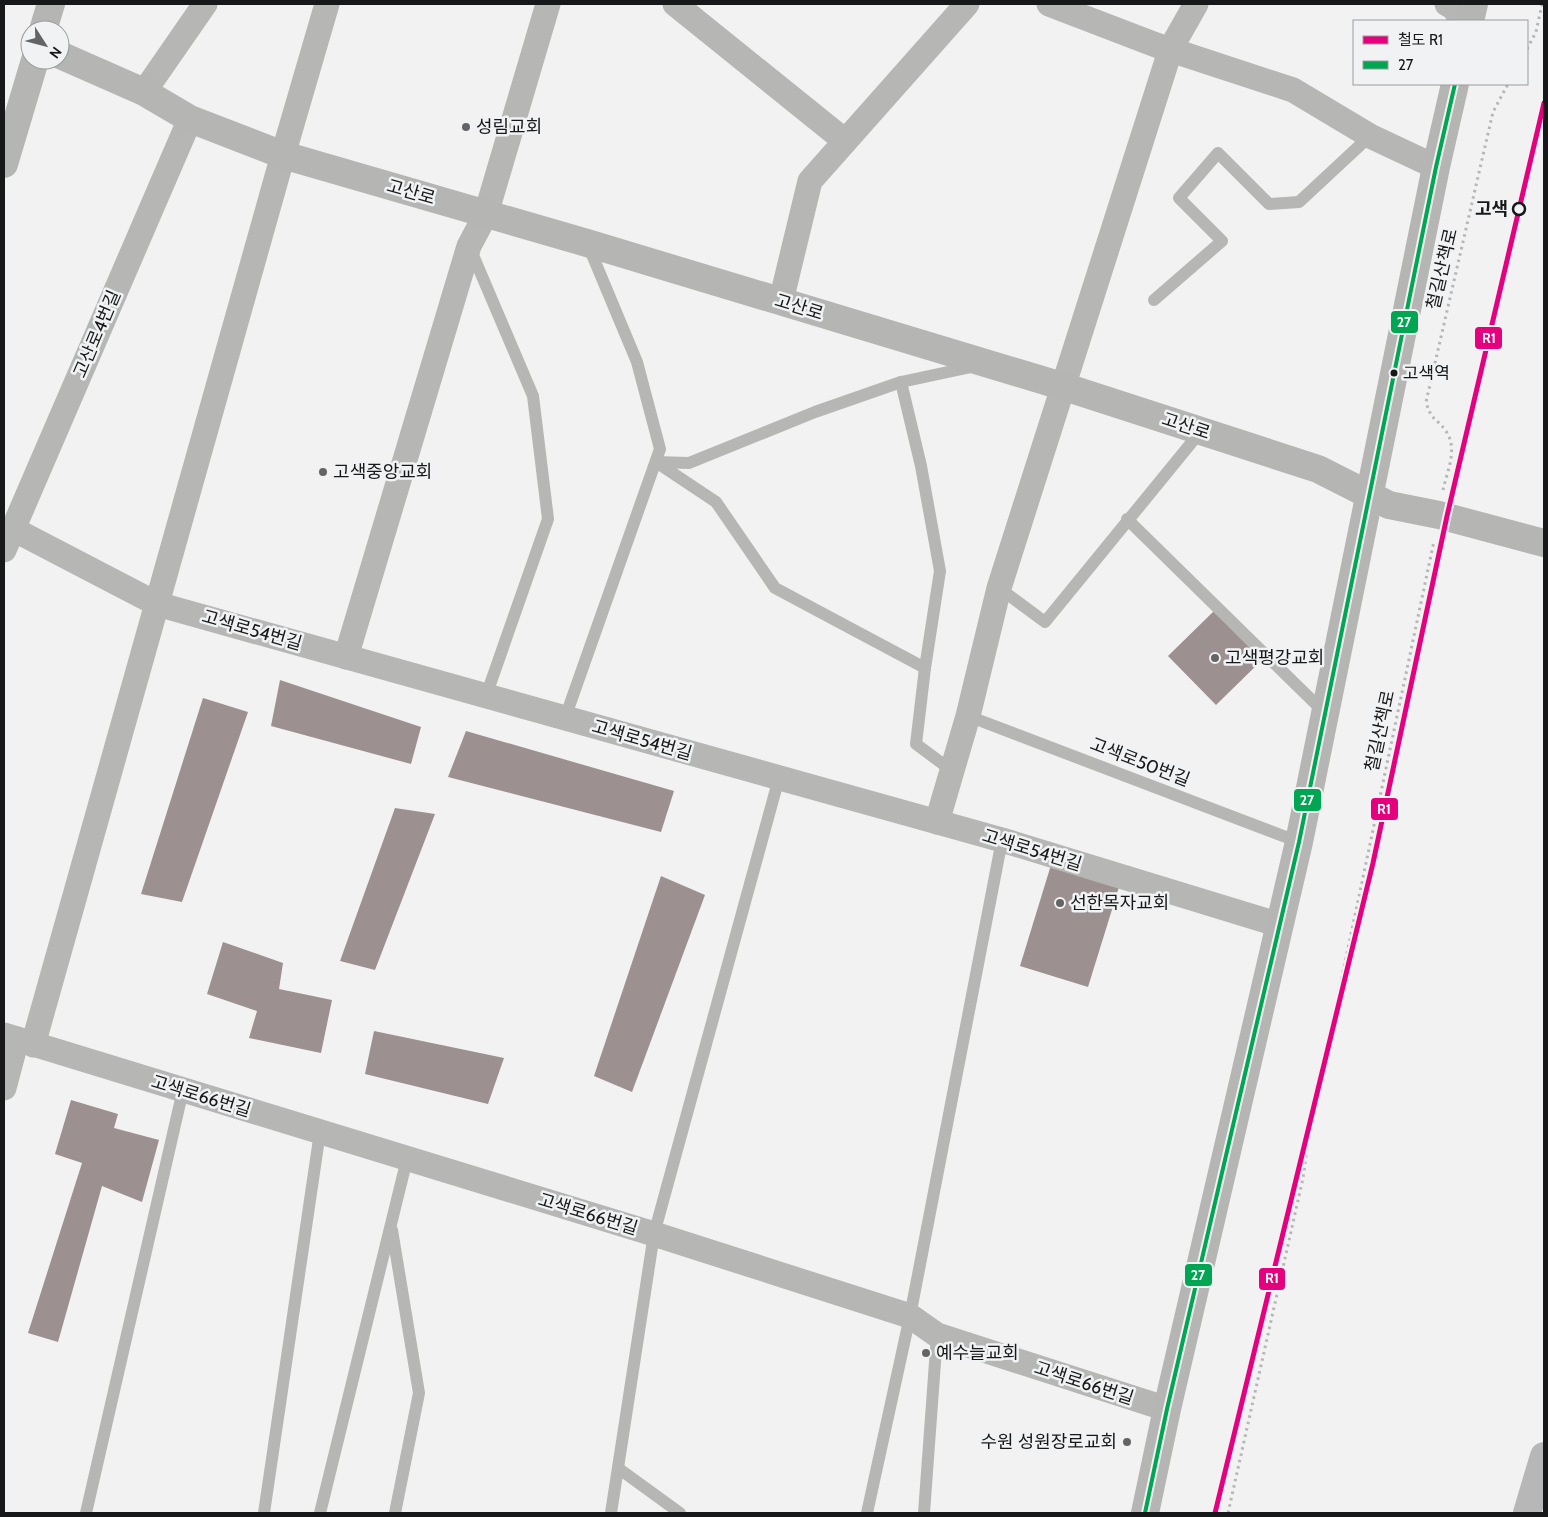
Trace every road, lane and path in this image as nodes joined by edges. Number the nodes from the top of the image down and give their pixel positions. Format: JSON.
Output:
{"nodes":[{"id":1,"x":51,"y":4,"type":"edge"},
{"id":2,"x":205,"y":4,"type":"edge"},
{"id":3,"x":327,"y":4,"type":"edge"},
{"id":4,"x":548,"y":4,"type":"edge"},
{"id":5,"x":675,"y":4,"type":"edge"},
{"id":6,"x":967,"y":4,"type":"edge"},
{"id":7,"x":1049,"y":4,"type":"edge"},
{"id":8,"x":1196,"y":4,"type":"edge"},
{"id":9,"x":1447,"y":4,"type":"edge"},
{"id":10,"x":1474,"y":4,"type":"edge"},
{"id":11,"x":1542,"y":4,"type":"edge"},
{"id":12,"x":46,"y":20,"type":"edge"},
{"id":13,"x":1461,"y":20,"type":"edge"},
{"id":14,"x":1470,"y":20,"type":"edge"},
{"id":15,"x":1528,"y":47,"type":"edge"},
{"id":16,"x":1171,"y":48,"type":"junction"},
{"id":17,"x":70,"y":59,"type":"edge"},
{"id":18,"x":31,"y":70,"type":"edge"},
{"id":19,"x":1456,"y":85,"type":"edge"},
{"id":20,"x":1508,"y":85,"type":"edge"},
{"id":21,"x":144,"y":92,"type":"junction"},
{"id":22,"x":190,"y":119,"type":"junction"},
{"id":23,"x":1370,"y":136,"type":"junction"},
{"id":24,"x":845,"y":141,"type":"junction"},
{"id":25,"x":282,"y":155,"type":"junction"},
{"id":26,"x":4,"y":164,"type":"edge"},
{"id":27,"x":1436,"y":167,"type":"junction"},
{"id":28,"x":486,"y":214,"type":"junction"},
{"id":29,"x":587,"y":243,"type":"junction"},
{"id":30,"x":469,"y":246,"type":"junction"},
{"id":31,"x":1154,"y":300,"type":"dead end"},
{"id":32,"x":781,"y":301,"type":"junction"},
{"id":33,"x":986,"y":364,"type":"junction"},
{"id":34,"x":901,"y":382,"type":"junction"},
{"id":35,"x":1065,"y":386,"type":"junction"},
{"id":36,"x":1201,"y":431,"type":"junction"},
{"id":37,"x":656,"y":462,"type":"junction"},
{"id":38,"x":1370,"y":496,"type":"junction"},
{"id":39,"x":1439,"y":515,"type":"junction"},
{"id":40,"x":1127,"y":519,"type":"junction"},
{"id":41,"x":9,"y":539,"type":"edge"},
{"id":42,"x":1544,"y":543,"type":"edge"},
{"id":43,"x":999,"y":588,"type":"junction"},
{"id":44,"x":157,"y":604,"type":"junction"},
{"id":45,"x":346,"y":657,"type":"junction"},
{"id":46,"x":925,"y":668,"type":"junction"},
{"id":47,"x":486,"y":696,"type":"junction"},
{"id":48,"x":1326,"y":714,"type":"junction"},
{"id":49,"x":968,"y":716,"type":"junction"},
{"id":50,"x":565,"y":718,"type":"junction"},
{"id":51,"x":951,"y":770,"type":"junction"},
{"id":52,"x":779,"y":778,"type":"junction"},
{"id":53,"x":937,"y":822,"type":"junction"},
{"id":54,"x":1002,"y":840,"type":"junction"},
{"id":55,"x":1299,"y":842,"type":"junction"},
{"id":56,"x":1280,"y":925,"type":"junction"},
{"id":57,"x":18,"y":1040,"type":"edge"},
{"id":58,"x":4,"y":1088,"type":"edge"},
{"id":59,"x":183,"y":1090,"type":"junction"},
{"id":60,"x":320,"y":1132,"type":"junction"},
{"id":61,"x":407,"y":1159,"type":"junction"},
{"id":62,"x":391,"y":1225,"type":"junction"},
{"id":63,"x":654,"y":1234,"type":"junction"},
{"id":64,"x":910,"y":1316,"type":"junction"},
{"id":65,"x":937,"y":1335,"type":"junction"},
{"id":66,"x":1166,"y":1409,"type":"junction"},
{"id":67,"x":1544,"y":1456,"type":"edge"},
{"id":68,"x":618,"y":1468,"type":"junction"},
{"id":69,"x":86,"y":1513,"type":"edge"},
{"id":70,"x":264,"y":1513,"type":"edge"},
{"id":71,"x":320,"y":1513,"type":"edge"},
{"id":72,"x":395,"y":1513,"type":"edge"},
{"id":73,"x":611,"y":1513,"type":"edge"},
{"id":74,"x":680,"y":1513,"type":"edge"},
{"id":75,"x":867,"y":1513,"type":"edge"},
{"id":76,"x":924,"y":1513,"type":"edge"},
{"id":77,"x":1145,"y":1513,"type":"edge"},
{"id":78,"x":1228,"y":1513,"type":"edge"},
{"id":79,"x":1527,"y":1513,"type":"edge"}],
"edges":[{"from":1,"to":12,"type":"street"},
{"from":2,"to":21,"type":"street"},
{"from":3,"to":25,"type":"street"},
{"from":4,"to":28,"type":"street"},
{"from":5,"to":24,"type":"street"},
{"from":6,"to":24,"type":"street"},
{"from":7,"to":16,"type":"street"},
{"from":8,"to":16,"type":"street"},
{"from":9,"to":13,"type":"street"},
{"from":10,"to":14,"type":"street"},
{"from":11,"to":15,"type":"path"},
{"from":16,"to":23,"type":"street"},
{"from":16,"to":35,"type":"street"},
{"from":17,"to":21,"type":"street","name":"고산로"},
{"from":18,"to":26,"type":"street"},
{"from":19,"to":27,"type":"street"},
{"from":20,"to":39,"type":"path","name":"철길산책로"},
{"from":21,"to":22,"type":"street","name":"고산로"},
{"from":22,"to":25,"type":"street","name":"고산로"},
{"from":22,"to":41,"type":"street","name":"고산로4번길"},
{"from":23,"to":27,"type":"street"},
{"from":23,"to":31,"type":"lane"},
{"from":24,"to":32,"type":"street"},
{"from":25,"to":28,"type":"street","name":"고산로"},
{"from":25,"to":44,"type":"street"},
{"from":27,"to":38,"type":"street"},
{"from":28,"to":29,"type":"street","name":"고산로"},
{"from":28,"to":30,"type":"street"},
{"from":29,"to":32,"type":"street","name":"고산로"},
{"from":29,"to":37,"type":"lane"},
{"from":30,"to":45,"type":"street"},
{"from":30,"to":47,"type":"lane"},
{"from":32,"to":33,"type":"street","name":"고산로"},
{"from":33,"to":34,"type":"lane"},
{"from":33,"to":35,"type":"street","name":"고산로"},
{"from":34,"to":37,"type":"lane"},
{"from":34,"to":46,"type":"lane"},
{"from":35,"to":36,"type":"street","name":"고산로"},
{"from":35,"to":43,"type":"street"},
{"from":36,"to":38,"type":"street","name":"고산로"},
{"from":36,"to":40,"type":"lane"},
{"from":37,"to":46,"type":"lane"},
{"from":37,"to":50,"type":"lane"},
{"from":38,"to":39,"type":"street","name":"고산로"},
{"from":38,"to":48,"type":"street"},
{"from":39,"to":42,"type":"street","name":"고산로"},
{"from":39,"to":78,"type":"path","name":"철길산책로"},
{"from":40,"to":43,"type":"lane"},
{"from":40,"to":48,"type":"lane"},
{"from":41,"to":44,"type":"street","name":"고색로54번길"},
{"from":43,"to":49,"type":"street"},
{"from":44,"to":45,"type":"street","name":"고색로54번길"},
{"from":44,"to":57,"type":"street"},
{"from":45,"to":47,"type":"street","name":"고색로54번길"},
{"from":46,"to":51,"type":"lane"},
{"from":47,"to":50,"type":"street","name":"고색로54번길"},
{"from":48,"to":55,"type":"street"},
{"from":49,"to":51,"type":"street"},
{"from":49,"to":55,"type":"lane","name":"고색로50번길"},
{"from":50,"to":52,"type":"street","name":"고색로54번길"},
{"from":51,"to":53,"type":"street"},
{"from":52,"to":53,"type":"street","name":"고색로54번길"},
{"from":52,"to":63,"type":"lane"},
{"from":53,"to":54,"type":"street","name":"고색로54번길"},
{"from":54,"to":56,"type":"street","name":"고색로54번길"},
{"from":54,"to":64,"type":"lane"},
{"from":55,"to":56,"type":"street"},
{"from":56,"to":66,"type":"street"},
{"from":57,"to":58,"type":"street"},
{"from":57,"to":59,"type":"street","name":"고색로66번길"},
{"from":59,"to":60,"type":"street","name":"고색로66번길"},
{"from":59,"to":69,"type":"lane"},
{"from":60,"to":61,"type":"street","name":"고색로66번길"},
{"from":60,"to":70,"type":"lane"},
{"from":61,"to":62,"type":"lane"},
{"from":61,"to":63,"type":"street","name":"고색로66번길"},
{"from":62,"to":71,"type":"lane"},
{"from":62,"to":72,"type":"lane"},
{"from":63,"to":64,"type":"street","name":"고색로66번길"},
{"from":63,"to":68,"type":"lane"},
{"from":64,"to":65,"type":"street","name":"고색로66번길"},
{"from":64,"to":75,"type":"lane"},
{"from":65,"to":66,"type":"street","name":"고색로66번길"},
{"from":65,"to":76,"type":"lane"},
{"from":66,"to":77,"type":"street"},
{"from":67,"to":79,"type":"main road"},
{"from":68,"to":73,"type":"lane"},
{"from":68,"to":74,"type":"lane"}]}
